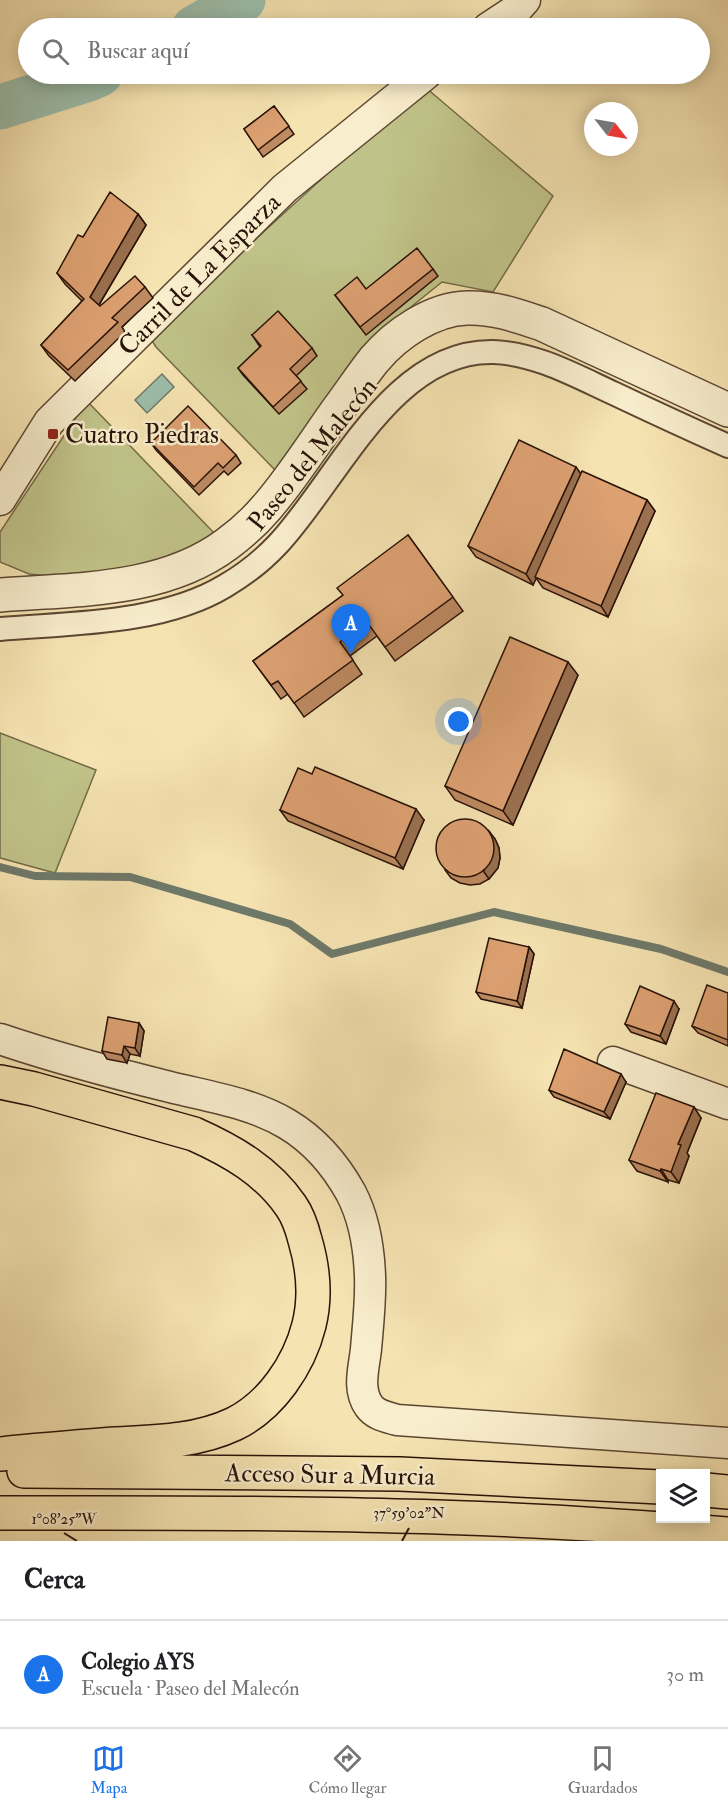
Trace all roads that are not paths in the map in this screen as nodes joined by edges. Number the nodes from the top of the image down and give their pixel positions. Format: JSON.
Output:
{"nodes":[{"id":1,"x":525,"y":0,"type":"edge"},
{"id":2,"x":503,"y":18,"type":"edge"},
{"id":3,"x":414,"y":84,"type":"edge"},
{"id":4,"x":728,"y":410,"type":"edge"},
{"id":5,"x":728,"y":446,"type":"edge"},
{"id":6,"x":0,"y":500,"type":"edge"},
{"id":7,"x":0,"y":576,"type":"edge"},
{"id":8,"x":57,"y":590,"type":"junction"},
{"id":9,"x":0,"y":595,"type":"edge"},
{"id":10,"x":0,"y":629,"type":"edge"},
{"id":11,"x":0,"y":1039,"type":"edge"},
{"id":12,"x":613,"y":1062,"type":"dead end"},
{"id":13,"x":0,"y":1082,"type":"edge"},
{"id":14,"x":728,"y":1104,"type":"edge"},
{"id":15,"x":728,"y":1443,"type":"edge"},
{"id":16,"x":0,"y":1454,"type":"edge"},
{"id":17,"x":0,"y":1471,"type":"edge"},
{"id":18,"x":656,"y":1487,"type":"edge"},
{"id":19,"x":710,"y":1490,"type":"edge"},
{"id":20,"x":728,"y":1492,"type":"edge"},
{"id":21,"x":0,"y":1513,"type":"edge"},
{"id":22,"x":728,"y":1534,"type":"edge"}],
"edges":[{"from":1,"to":2,"type":"street"},
{"from":3,"to":6,"type":"street","name":"Carril de La Esparza"},
{"from":4,"to":8,"type":"street"},
{"from":5,"to":10,"type":"street","name":"Paseo del Malecón"},
{"from":7,"to":8,"type":"street"},
{"from":8,"to":9,"type":"street"},
{"from":11,"to":15,"type":"street"},
{"from":12,"to":14,"type":"street"},
{"from":13,"to":16,"type":"highway"},
{"from":17,"to":18,"type":"highway","name":"Acceso Sur a Murcia"},
{"from":19,"to":20,"type":"highway"},
{"from":21,"to":22,"type":"highway","name":"Acceso Sur a Murcia"}]}
